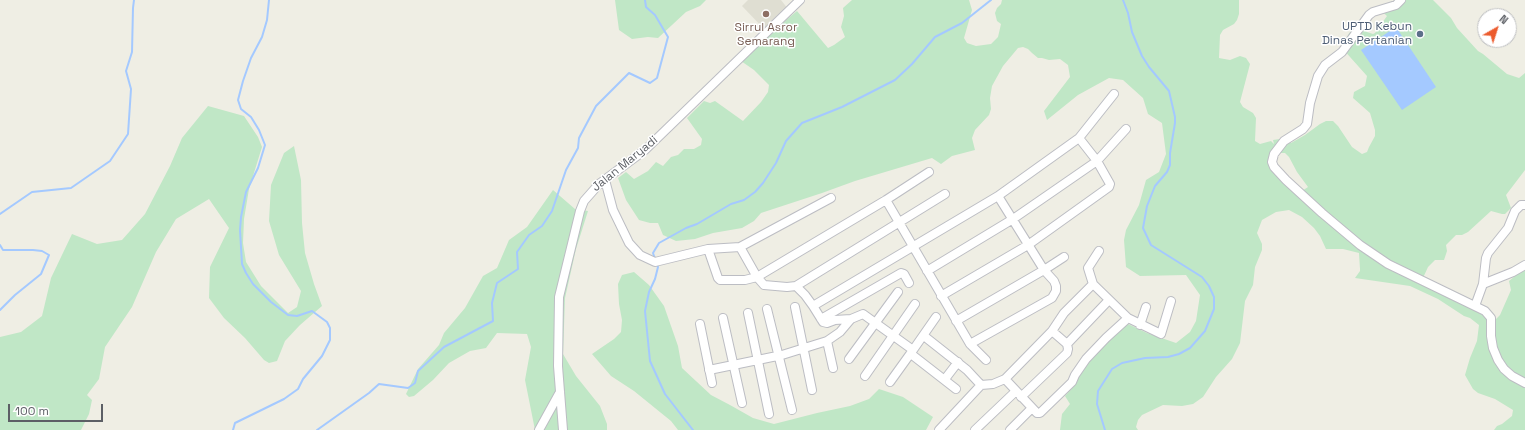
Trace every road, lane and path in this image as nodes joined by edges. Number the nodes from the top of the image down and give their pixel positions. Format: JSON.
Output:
{"nodes":[{"id":1,"x":800,"y":0,"type":"edge"},
{"id":2,"x":1401,"y":0,"type":"edge"},
{"id":3,"x":1114,"y":94,"type":"dead end"},
{"id":4,"x":1126,"y":129,"type":"dead end"},
{"id":5,"x":1079,"y":138,"type":"junction"},
{"id":6,"x":1097,"y":161,"type":"junction"},
{"id":7,"x":929,"y":172,"type":"dead end"},
{"id":8,"x":605,"y":180,"type":"junction"},
{"id":9,"x":945,"y":194,"type":"dead end"},
{"id":10,"x":998,"y":196,"type":"junction"},
{"id":11,"x":831,"y":198,"type":"dead end"},
{"id":12,"x":886,"y":200,"type":"junction"},
{"id":13,"x":1524,"y":204,"type":"edge"},
{"id":14,"x":1013,"y":219,"type":"junction"},
{"id":15,"x":900,"y":223,"type":"junction"},
{"id":16,"x":1028,"y":245,"type":"junction"},
{"id":17,"x":740,"y":247,"type":"junction"},
{"id":18,"x":913,"y":247,"type":"junction"},
{"id":19,"x":708,"y":249,"type":"junction"},
{"id":20,"x":1099,"y":251,"type":"dead end"},
{"id":21,"x":1064,"y":257,"type":"dead end"},
{"id":22,"x":1525,"y":265,"type":"edge"},
{"id":23,"x":1044,"y":270,"type":"junction"},
{"id":24,"x":926,"y":271,"type":"junction"},
{"id":25,"x":757,"y":276,"type":"junction"},
{"id":26,"x":909,"y":283,"type":"dead end"},
{"id":27,"x":1093,"y":284,"type":"junction"},
{"id":28,"x":1483,"y":284,"type":"junction"},
{"id":29,"x":796,"y":286,"type":"junction"},
{"id":30,"x":898,"y":292,"type":"dead end"},
{"id":31,"x":941,"y":296,"type":"junction"},
{"id":32,"x":1108,"y":300,"type":"junction"},
{"id":33,"x":1171,"y":301,"type":"dead end"},
{"id":34,"x":915,"y":304,"type":"dead end"},
{"id":35,"x":813,"y":306,"type":"junction"},
{"id":36,"x":1475,"y":306,"type":"junction"},
{"id":37,"x":795,"y":307,"type":"dead end"},
{"id":38,"x":1146,"y":307,"type":"dead end"},
{"id":39,"x":767,"y":309,"type":"dead end"},
{"id":40,"x":748,"y":313,"type":"dead end"},
{"id":41,"x":936,"y":317,"type":"dead end"},
{"id":42,"x":723,"y":318,"type":"dead end"},
{"id":43,"x":1128,"y":318,"type":"junction"},
{"id":44,"x":821,"y":319,"type":"junction"},
{"id":45,"x":851,"y":319,"type":"junction"},
{"id":46,"x":956,"y":321,"type":"junction"},
{"id":47,"x":876,"y":323,"type":"junction"},
{"id":48,"x":700,"y":324,"type":"dead end"},
{"id":49,"x":1140,"y":325,"type":"junction"},
{"id":50,"x":1052,"y":331,"type":"junction"},
{"id":51,"x":892,"y":336,"type":"junction"},
{"id":52,"x":924,"y":336,"type":"junction"},
{"id":53,"x":827,"y":341,"type":"junction"},
{"id":54,"x":970,"y":344,"type":"junction"},
{"id":55,"x":1067,"y":344,"type":"junction"},
{"id":56,"x":803,"y":348,"type":"junction"},
{"id":57,"x":912,"y":352,"type":"junction"},
{"id":58,"x":778,"y":356,"type":"junction"},
{"id":59,"x":849,"y":359,"type":"dead end"},
{"id":60,"x":757,"y":360,"type":"junction"},
{"id":61,"x":986,"y":360,"type":"dead end"},
{"id":62,"x":958,"y":362,"type":"junction"},
{"id":63,"x":734,"y":365,"type":"junction"},
{"id":64,"x":833,"y":368,"type":"dead end"},
{"id":65,"x":709,"y":370,"type":"junction"},
{"id":66,"x":865,"y":376,"type":"dead end"},
{"id":67,"x":945,"y":379,"type":"junction"},
{"id":68,"x":1005,"y":379,"type":"junction"},
{"id":69,"x":890,"y":382,"type":"dead end"},
{"id":70,"x":712,"y":383,"type":"dead end"},
{"id":71,"x":1525,"y":383,"type":"edge"},
{"id":72,"x":981,"y":385,"type":"junction"},
{"id":73,"x":956,"y":389,"type":"dead end"},
{"id":74,"x":812,"y":390,"type":"dead end"},
{"id":75,"x":560,"y":392,"type":"junction"},
{"id":76,"x":1019,"y":394,"type":"junction"},
{"id":77,"x":742,"y":403,"type":"dead end"},
{"id":78,"x":1032,"y":408,"type":"junction"},
{"id":79,"x":792,"y":410,"type":"dead end"},
{"id":80,"x":769,"y":414,"type":"dead end"},
{"id":81,"x":539,"y":430,"type":"edge"},
{"id":82,"x":563,"y":430,"type":"edge"},
{"id":83,"x":939,"y":430,"type":"edge"},
{"id":84,"x":975,"y":430,"type":"edge"},
{"id":85,"x":1010,"y":430,"type":"edge"}],
"edges":[{"from":1,"to":8,"type":"street","name":"Jalan Maryadi"},
{"from":2,"to":36,"type":"street"},
{"from":3,"to":5,"type":"street"},
{"from":4,"to":6,"type":"street"},
{"from":5,"to":6,"type":"street"},
{"from":5,"to":10,"type":"street"},
{"from":6,"to":14,"type":"street"},
{"from":6,"to":16,"type":"street"},
{"from":7,"to":12,"type":"street"},
{"from":8,"to":19,"type":"street"},
{"from":8,"to":75,"type":"street","name":"Jalan Maryadi"},
{"from":9,"to":15,"type":"street"},
{"from":10,"to":14,"type":"street"},
{"from":10,"to":18,"type":"street"},
{"from":11,"to":17,"type":"street"},
{"from":12,"to":15,"type":"street"},
{"from":12,"to":25,"type":"street"},
{"from":13,"to":28,"type":"street"},
{"from":14,"to":16,"type":"street"},
{"from":14,"to":24,"type":"street"},
{"from":15,"to":18,"type":"street"},
{"from":15,"to":29,"type":"street"},
{"from":16,"to":23,"type":"street"},
{"from":16,"to":31,"type":"street"},
{"from":17,"to":19,"type":"street"},
{"from":17,"to":25,"type":"street"},
{"from":18,"to":24,"type":"street"},
{"from":18,"to":35,"type":"street"},
{"from":19,"to":25,"type":"street"},
{"from":20,"to":27,"type":"street"},
{"from":21,"to":23,"type":"street"},
{"from":22,"to":28,"type":"street"},
{"from":23,"to":46,"type":"street"},
{"from":23,"to":54,"type":"street"},
{"from":24,"to":31,"type":"street"},
{"from":25,"to":29,"type":"street"},
{"from":26,"to":44,"type":"street"},
{"from":27,"to":32,"type":"street"},
{"from":27,"to":50,"type":"street"},
{"from":28,"to":36,"type":"street"},
{"from":29,"to":35,"type":"street"},
{"from":30,"to":47,"type":"street"},
{"from":31,"to":46,"type":"street"},
{"from":32,"to":43,"type":"street"},
{"from":32,"to":55,"type":"street"},
{"from":33,"to":49,"type":"street"},
{"from":34,"to":51,"type":"street"},
{"from":35,"to":44,"type":"street"},
{"from":36,"to":71,"type":"street"},
{"from":37,"to":56,"type":"street"},
{"from":38,"to":49,"type":"street"},
{"from":39,"to":58,"type":"street"},
{"from":40,"to":60,"type":"street"},
{"from":41,"to":52,"type":"street"},
{"from":42,"to":63,"type":"street"},
{"from":43,"to":49,"type":"street"},
{"from":43,"to":78,"type":"street"},
{"from":44,"to":45,"type":"street"},
{"from":45,"to":47,"type":"street"},
{"from":45,"to":53,"type":"street"},
{"from":46,"to":54,"type":"street"},
{"from":47,"to":51,"type":"street"},
{"from":47,"to":59,"type":"street"},
{"from":48,"to":65,"type":"street"},
{"from":50,"to":55,"type":"street"},
{"from":50,"to":68,"type":"street"},
{"from":51,"to":57,"type":"street"},
{"from":51,"to":66,"type":"street"},
{"from":52,"to":57,"type":"street"},
{"from":52,"to":62,"type":"street"},
{"from":53,"to":56,"type":"street"},
{"from":53,"to":64,"type":"street"},
{"from":54,"to":61,"type":"street"},
{"from":55,"to":76,"type":"street"},
{"from":56,"to":58,"type":"street"},
{"from":56,"to":74,"type":"street"},
{"from":57,"to":67,"type":"street"},
{"from":57,"to":69,"type":"street"},
{"from":58,"to":60,"type":"street"},
{"from":58,"to":79,"type":"street"},
{"from":60,"to":63,"type":"street"},
{"from":60,"to":80,"type":"street"},
{"from":62,"to":67,"type":"street"},
{"from":62,"to":72,"type":"street"},
{"from":63,"to":65,"type":"street"},
{"from":63,"to":77,"type":"street"},
{"from":65,"to":70,"type":"street"},
{"from":67,"to":73,"type":"street"},
{"from":68,"to":72,"type":"street"},
{"from":68,"to":76,"type":"street"},
{"from":72,"to":83,"type":"street"},
{"from":75,"to":81,"type":"street"},
{"from":75,"to":82,"type":"street","name":"Jalan Maryadi"},
{"from":76,"to":78,"type":"street"},
{"from":76,"to":84,"type":"street"},
{"from":78,"to":85,"type":"street"}]}
